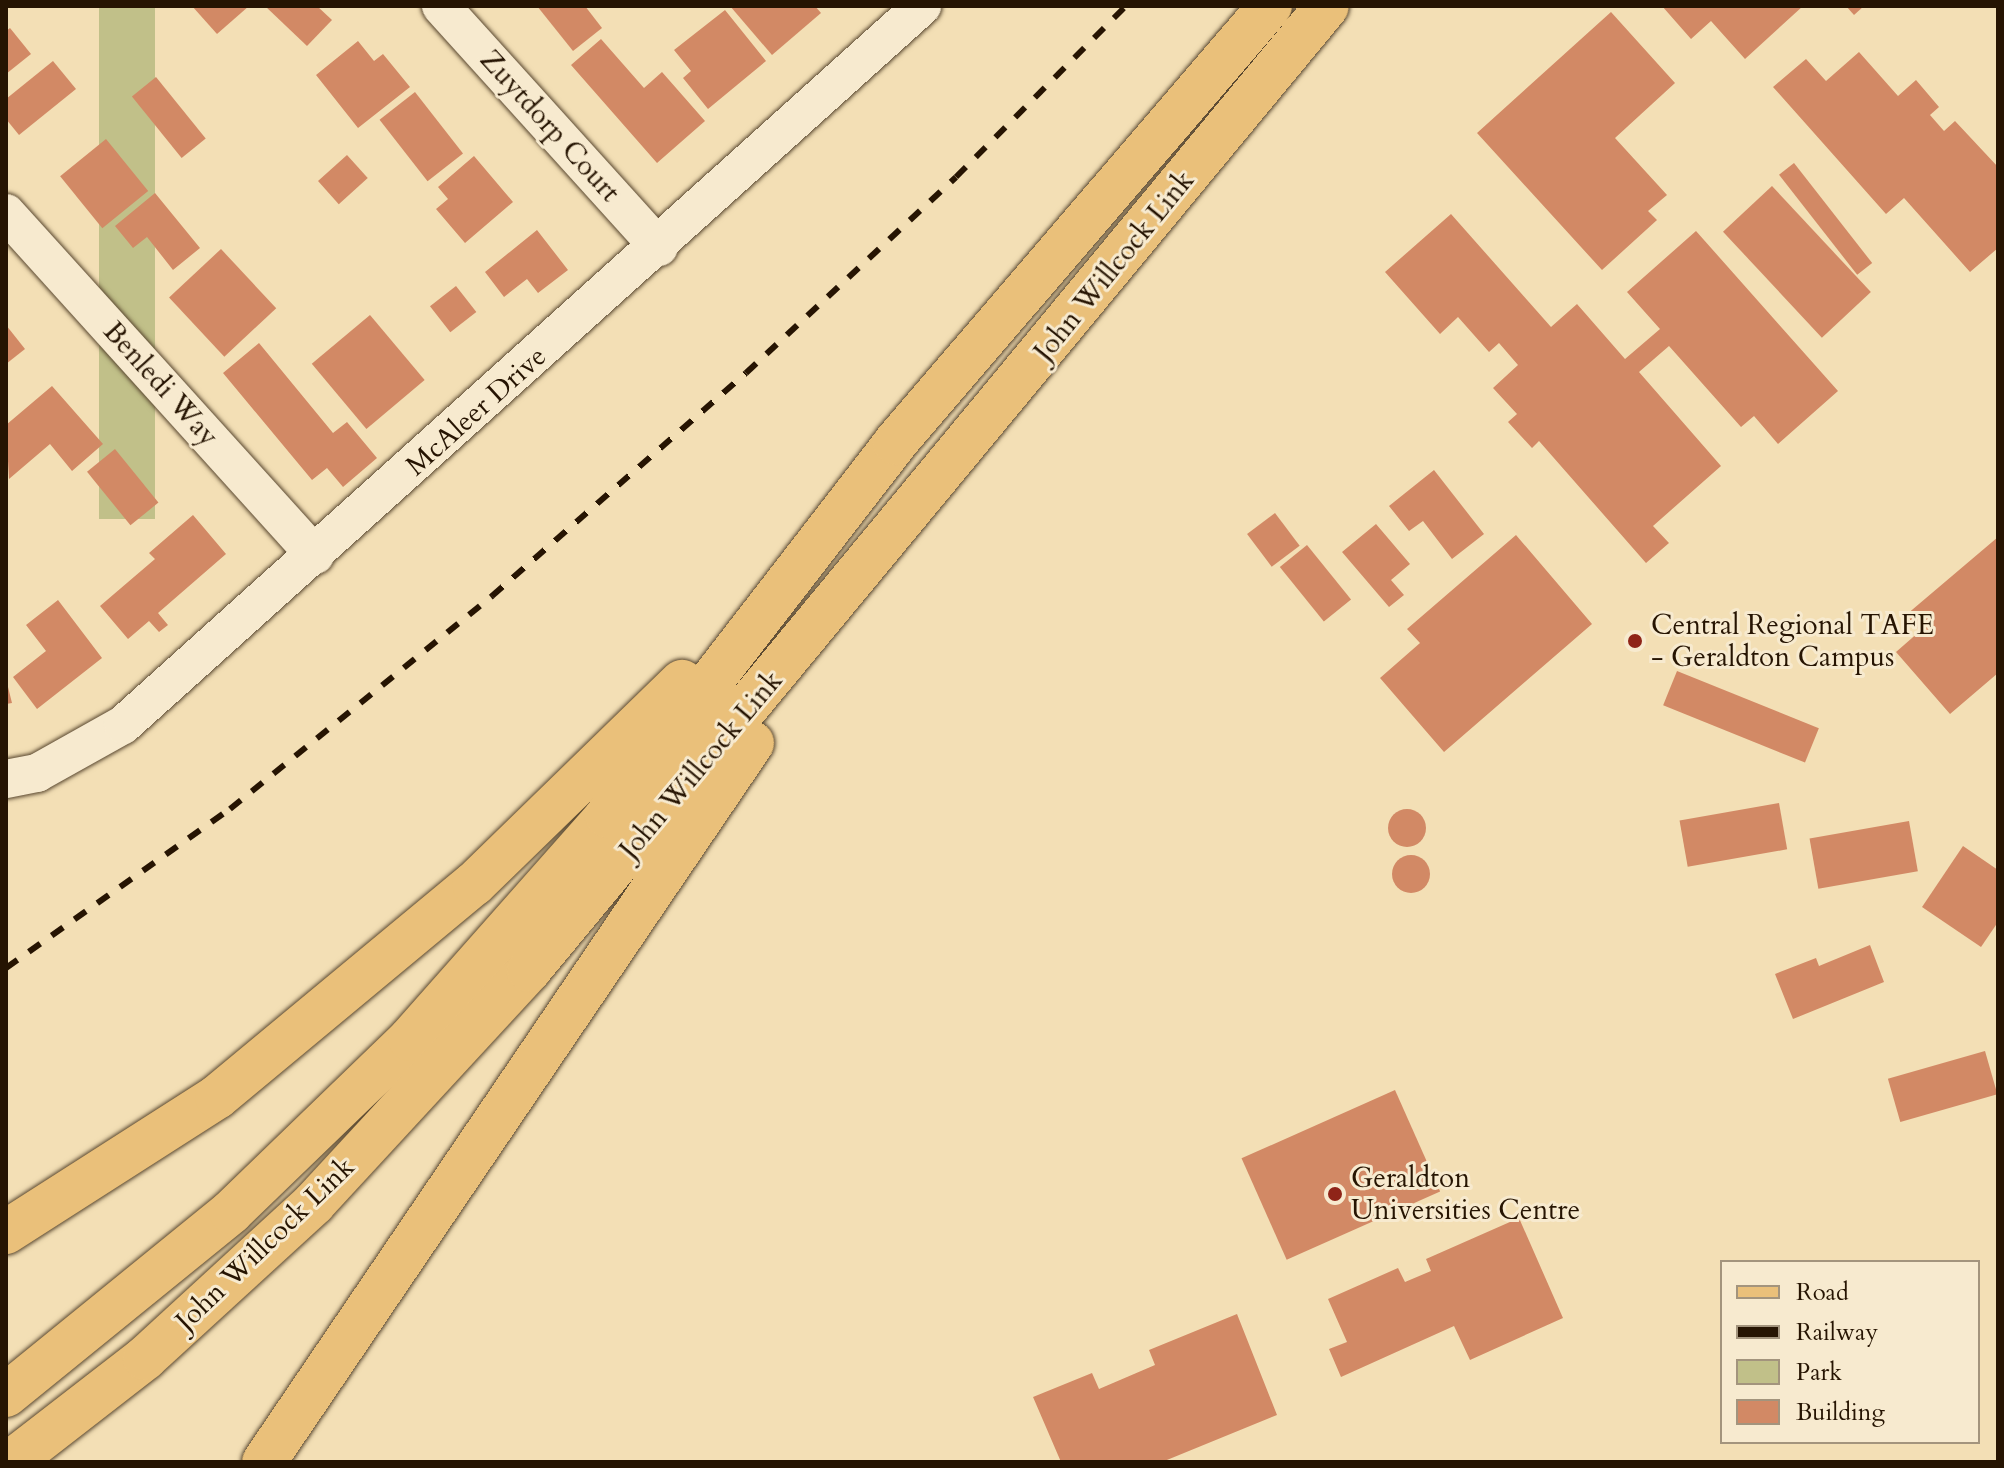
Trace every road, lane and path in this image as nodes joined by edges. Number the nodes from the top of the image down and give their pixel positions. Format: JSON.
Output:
{"nodes":[{"id":1,"x":441,"y":6,"type":"edge"},
{"id":2,"x":922,"y":6,"type":"edge"},
{"id":3,"x":1270,"y":6,"type":"edge"},
{"id":4,"x":1327,"y":6,"type":"edge"},
{"id":5,"x":6,"y":213,"type":"edge"},
{"id":6,"x":659,"y":247,"type":"junction"},
{"id":7,"x":1024,"y":375,"type":"junction"},
{"id":8,"x":895,"y":443,"type":"junction"},
{"id":9,"x":315,"y":555,"type":"junction"},
{"id":10,"x":6,"y":779,"type":"edge"},
{"id":11,"x":6,"y":1232,"type":"edge"},
{"id":12,"x":6,"y":1395,"type":"edge"},
{"id":13,"x":11,"y":1462,"type":"edge"},
{"id":14,"x":264,"y":1462,"type":"edge"}],
"edges":[{"from":1,"to":6,"type":"street","name":"Zuytdorp Court"},
{"from":2,"to":6,"type":"street","name":"McAleer Drive"},
{"from":3,"to":8,"type":"main road","name":"John Willcock Link"},
{"from":4,"to":7,"type":"main road","name":"John Willcock Link"},
{"from":5,"to":9,"type":"street","name":"Benledi Way"},
{"from":6,"to":9,"type":"street","name":"McAleer Drive"},
{"from":7,"to":13,"type":"main road","name":"John Willcock Link"},
{"from":7,"to":14,"type":"main road"},
{"from":8,"to":11,"type":"main road"},
{"from":8,"to":12,"type":"main road","name":"John Willcock Link"},
{"from":9,"to":10,"type":"street","name":"McAleer Drive"}]}
